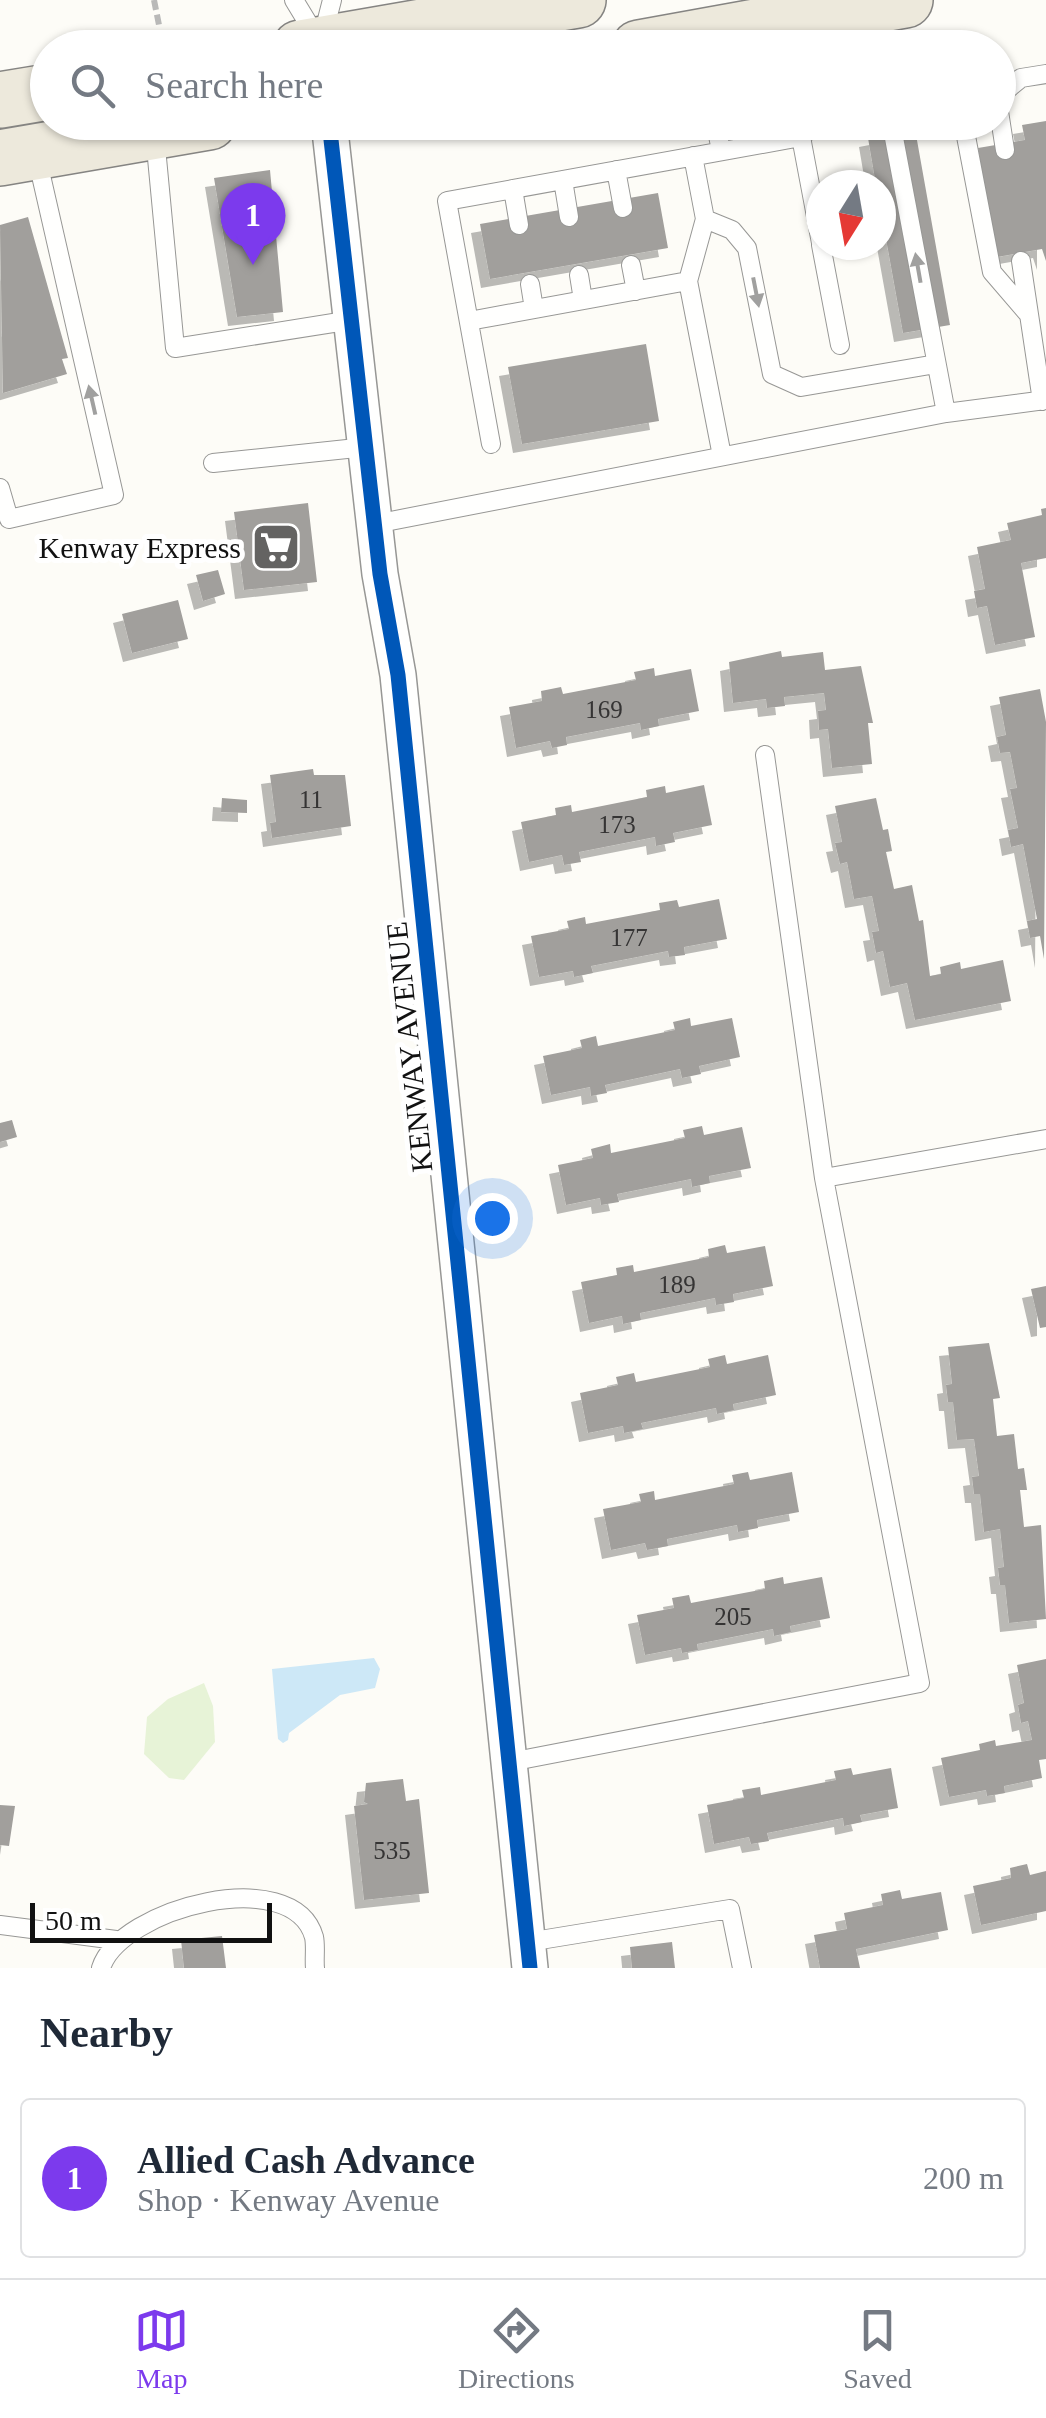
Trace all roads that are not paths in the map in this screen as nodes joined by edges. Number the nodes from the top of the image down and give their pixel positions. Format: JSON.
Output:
{"nodes":[{"id":1,"x":578,"y":0,"type":"edge"},
{"id":2,"x":904,"y":0,"type":"edge"},
{"id":3,"x":313,"y":28,"type":"edge"},
{"id":4,"x":758,"y":30,"type":"edge"},
{"id":5,"x":1046,"y":74,"type":"edge"},
{"id":6,"x":1016,"y":82,"type":"edge"},
{"id":7,"x":30,"y":95,"type":"edge"},
{"id":8,"x":0,"y":100,"type":"edge"},
{"id":9,"x":107,"y":140,"type":"edge"},
{"id":10,"x":155,"y":140,"type":"edge"},
{"id":11,"x":331,"y":140,"type":"edge"},
{"id":12,"x":719,"y":140,"type":"edge"},
{"id":13,"x":783,"y":140,"type":"edge"},
{"id":14,"x":802,"y":140,"type":"edge"},
{"id":15,"x":895,"y":140,"type":"edge"},
{"id":16,"x":967,"y":140,"type":"edge"},
{"id":17,"x":1003,"y":140,"type":"edge"},
{"id":18,"x":721,"y":150,"type":"junction"},
{"id":19,"x":1005,"y":150,"type":"dead end"},
{"id":20,"x":18,"y":155,"type":"edge"},
{"id":21,"x":693,"y":156,"type":"junction"},
{"id":22,"x":616,"y":170,"type":"junction"},
{"id":23,"x":807,"y":170,"type":"edge"},
{"id":24,"x":563,"y":180,"type":"junction"},
{"id":25,"x":512,"y":189,"type":"junction"},
{"id":26,"x":622,"y":208,"type":"dead end"},
{"id":27,"x":569,"y":217,"type":"dead end"},
{"id":28,"x":705,"y":219,"type":"junction"},
{"id":29,"x":519,"y":225,"type":"dead end"},
{"id":30,"x":824,"y":260,"type":"edge"},
{"id":31,"x":1021,"y":261,"type":"dead end"},
{"id":32,"x":632,"y":265,"type":"dead end"},
{"id":33,"x":579,"y":275,"type":"dead end"},
{"id":34,"x":688,"y":281,"type":"junction"},
{"id":35,"x":530,"y":284,"type":"dead end"},
{"id":36,"x":636,"y":291,"type":"junction"},
{"id":37,"x":583,"y":300,"type":"junction"},
{"id":38,"x":534,"y":310,"type":"junction"},
{"id":39,"x":1029,"y":315,"type":"junction"},
{"id":40,"x":352,"y":320,"type":"junction"},
{"id":41,"x":469,"y":322,"type":"junction"},
{"id":42,"x":840,"y":345,"type":"dead end"},
{"id":43,"x":936,"y":364,"type":"junction"},
{"id":44,"x":1044,"y":401,"type":"edge"},
{"id":45,"x":946,"y":413,"type":"junction"},
{"id":46,"x":491,"y":444,"type":"dead end"},
{"id":47,"x":366,"y":447,"type":"junction"},
{"id":48,"x":722,"y":456,"type":"junction"},
{"id":49,"x":213,"y":463,"type":"dead end"},
{"id":50,"x":0,"y":488,"type":"edge"},
{"id":51,"x":374,"y":524,"type":"junction"},
{"id":52,"x":765,"y":755,"type":"dead end"},
{"id":53,"x":1046,"y":1139,"type":"edge"},
{"id":54,"x":824,"y":1178,"type":"junction"},
{"id":55,"x":510,"y":1762,"type":"junction"},
{"id":56,"x":0,"y":1925,"type":"edge"},
{"id":57,"x":116,"y":1940,"type":"junction"},
{"id":58,"x":529,"y":1955,"type":"edge"},
{"id":59,"x":101,"y":1968,"type":"edge"},
{"id":60,"x":315,"y":1968,"type":"edge"},
{"id":61,"x":742,"y":1968,"type":"edge"}],
"edges":[{"from":1,"to":3,"type":"main road"},
{"from":2,"to":4,"type":"main road"},
{"from":5,"to":6,"type":"lane"},
{"from":7,"to":8,"type":"main road"},
{"from":9,"to":20,"type":"main road"},
{"from":10,"to":40,"type":"lane"},
{"from":11,"to":40,"type":"street","name":"KENWAY AVENUE"},
{"from":12,"to":18,"type":"lane"},
{"from":13,"to":18,"type":"lane"},
{"from":14,"to":23,"type":"lane"},
{"from":43,"to":15,"type":"lane","one_way":true},
{"from":16,"to":39,"type":"lane"},
{"from":17,"to":19,"type":"lane"},
{"from":18,"to":21,"type":"lane"},
{"from":50,"to":20,"type":"lane","one_way":true},
{"from":21,"to":22,"type":"lane"},
{"from":21,"to":28,"type":"lane"},
{"from":22,"to":24,"type":"lane"},
{"from":22,"to":26,"type":"lane"},
{"from":24,"to":25,"type":"lane"},
{"from":24,"to":27,"type":"lane"},
{"from":25,"to":29,"type":"lane"},
{"from":25,"to":41,"type":"lane"},
{"from":28,"to":34,"type":"lane"},
{"from":28,"to":43,"type":"lane","one_way":true},
{"from":30,"to":42,"type":"lane"},
{"from":31,"to":39,"type":"lane"},
{"from":32,"to":36,"type":"lane"},
{"from":33,"to":37,"type":"lane"},
{"from":34,"to":36,"type":"lane"},
{"from":34,"to":48,"type":"lane"},
{"from":35,"to":38,"type":"lane"},
{"from":36,"to":37,"type":"lane"},
{"from":37,"to":38,"type":"lane"},
{"from":38,"to":41,"type":"lane"},
{"from":39,"to":44,"type":"lane"},
{"from":40,"to":47,"type":"street","name":"KENWAY AVENUE"},
{"from":41,"to":46,"type":"lane"},
{"from":43,"to":45,"type":"lane"},
{"from":44,"to":45,"type":"lane"},
{"from":45,"to":48,"type":"lane"},
{"from":47,"to":49,"type":"lane"},
{"from":47,"to":51,"type":"street","name":"KENWAY AVENUE"},
{"from":48,"to":51,"type":"lane"},
{"from":51,"to":55,"type":"street","name":"KENWAY AVENUE"},
{"from":52,"to":54,"type":"lane"},
{"from":53,"to":54,"type":"lane"},
{"from":54,"to":55,"type":"lane"},
{"from":55,"to":58,"type":"street","name":"KENWAY AVENUE"},
{"from":56,"to":57,"type":"lane"},
{"from":57,"to":59,"type":"lane"},
{"from":57,"to":60,"type":"lane"},
{"from":58,"to":61,"type":"lane"}]}
